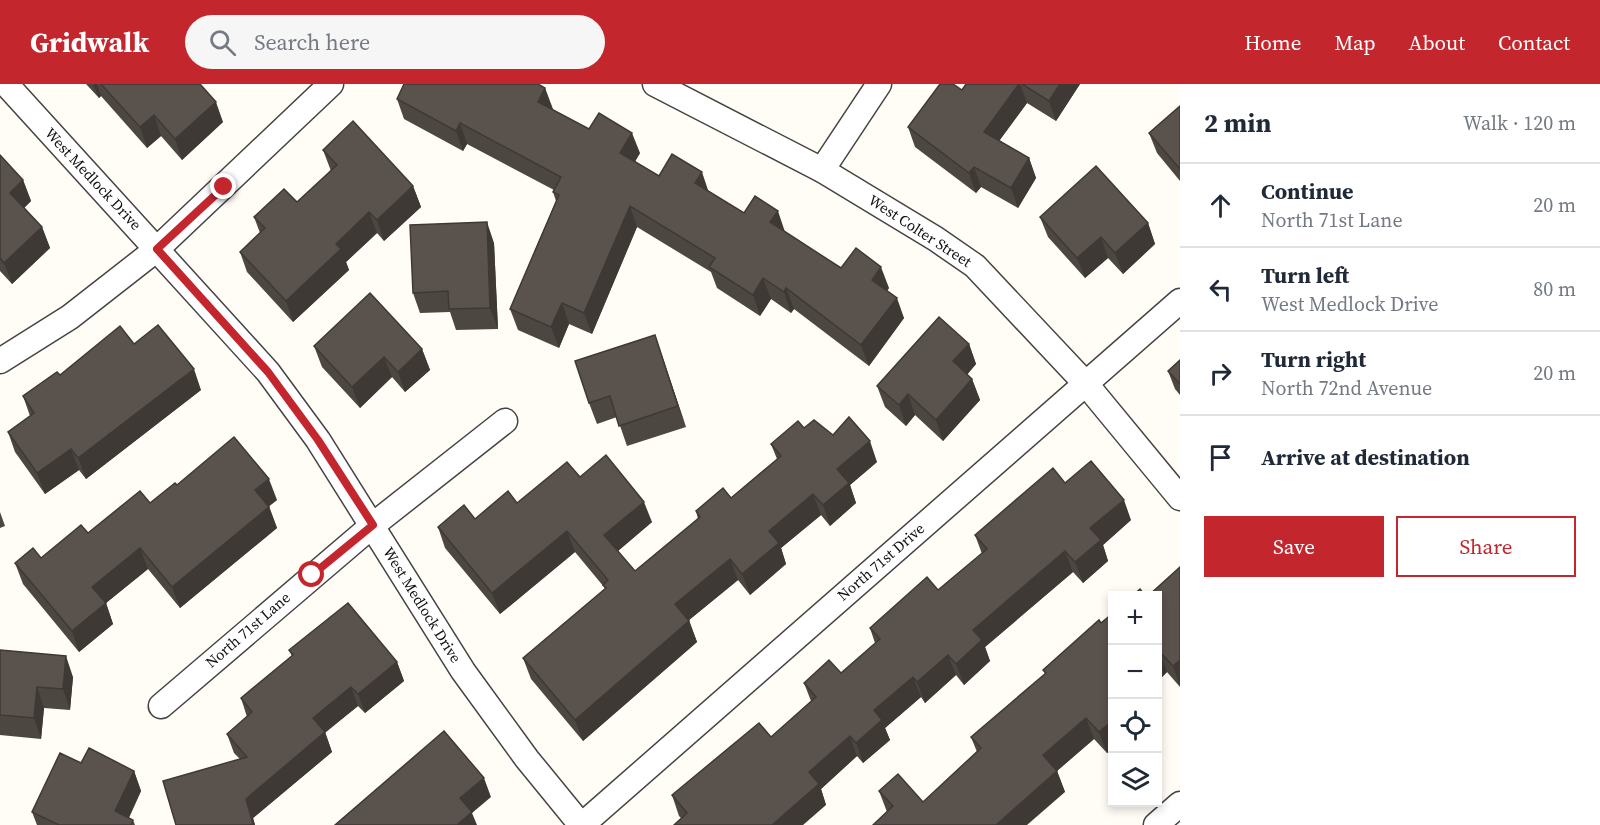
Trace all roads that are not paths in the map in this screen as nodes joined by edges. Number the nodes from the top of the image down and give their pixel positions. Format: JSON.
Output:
{"nodes":[{"id":1,"x":6,"y":84,"type":"edge"},
{"id":2,"x":331,"y":84,"type":"edge"},
{"id":3,"x":655,"y":84,"type":"edge"},
{"id":4,"x":879,"y":84,"type":"edge"},
{"id":5,"x":822,"y":170,"type":"junction"},
{"id":6,"x":157,"y":249,"type":"junction"},
{"id":7,"x":1180,"y":301,"type":"edge"},
{"id":8,"x":0,"y":361,"type":"edge"},
{"id":9,"x":1086,"y":384,"type":"junction"},
{"id":10,"x":505,"y":421,"type":"dead end"},
{"id":11,"x":1180,"y":498,"type":"edge"},
{"id":12,"x":373,"y":525,"type":"junction"},
{"id":13,"x":161,"y":706,"type":"dead end"},
{"id":14,"x":1180,"y":804,"type":"edge"},
{"id":15,"x":582,"y":825,"type":"edge"},
{"id":16,"x":1156,"y":825,"type":"edge"}],
"edges":[{"from":1,"to":6,"type":"street","name":"West Medlock Drive"},
{"from":2,"to":6,"type":"street"},
{"from":3,"to":5,"type":"street","name":"West Colter Street"},
{"from":4,"to":5,"type":"street"},
{"from":5,"to":9,"type":"street","name":"West Colter Street"},
{"from":6,"to":8,"type":"street"},
{"from":6,"to":12,"type":"street","name":"West Medlock Drive"},
{"from":7,"to":9,"type":"street","name":"North 71st Drive"},
{"from":9,"to":11,"type":"street","name":"West Colter Street"},
{"from":9,"to":15,"type":"street","name":"North 71st Drive"},
{"from":10,"to":12,"type":"street","name":"North 71st Lane"},
{"from":12,"to":13,"type":"street","name":"North 71st Lane"},
{"from":12,"to":15,"type":"street","name":"West Medlock Drive"},
{"from":14,"to":16,"type":"street"}]}
